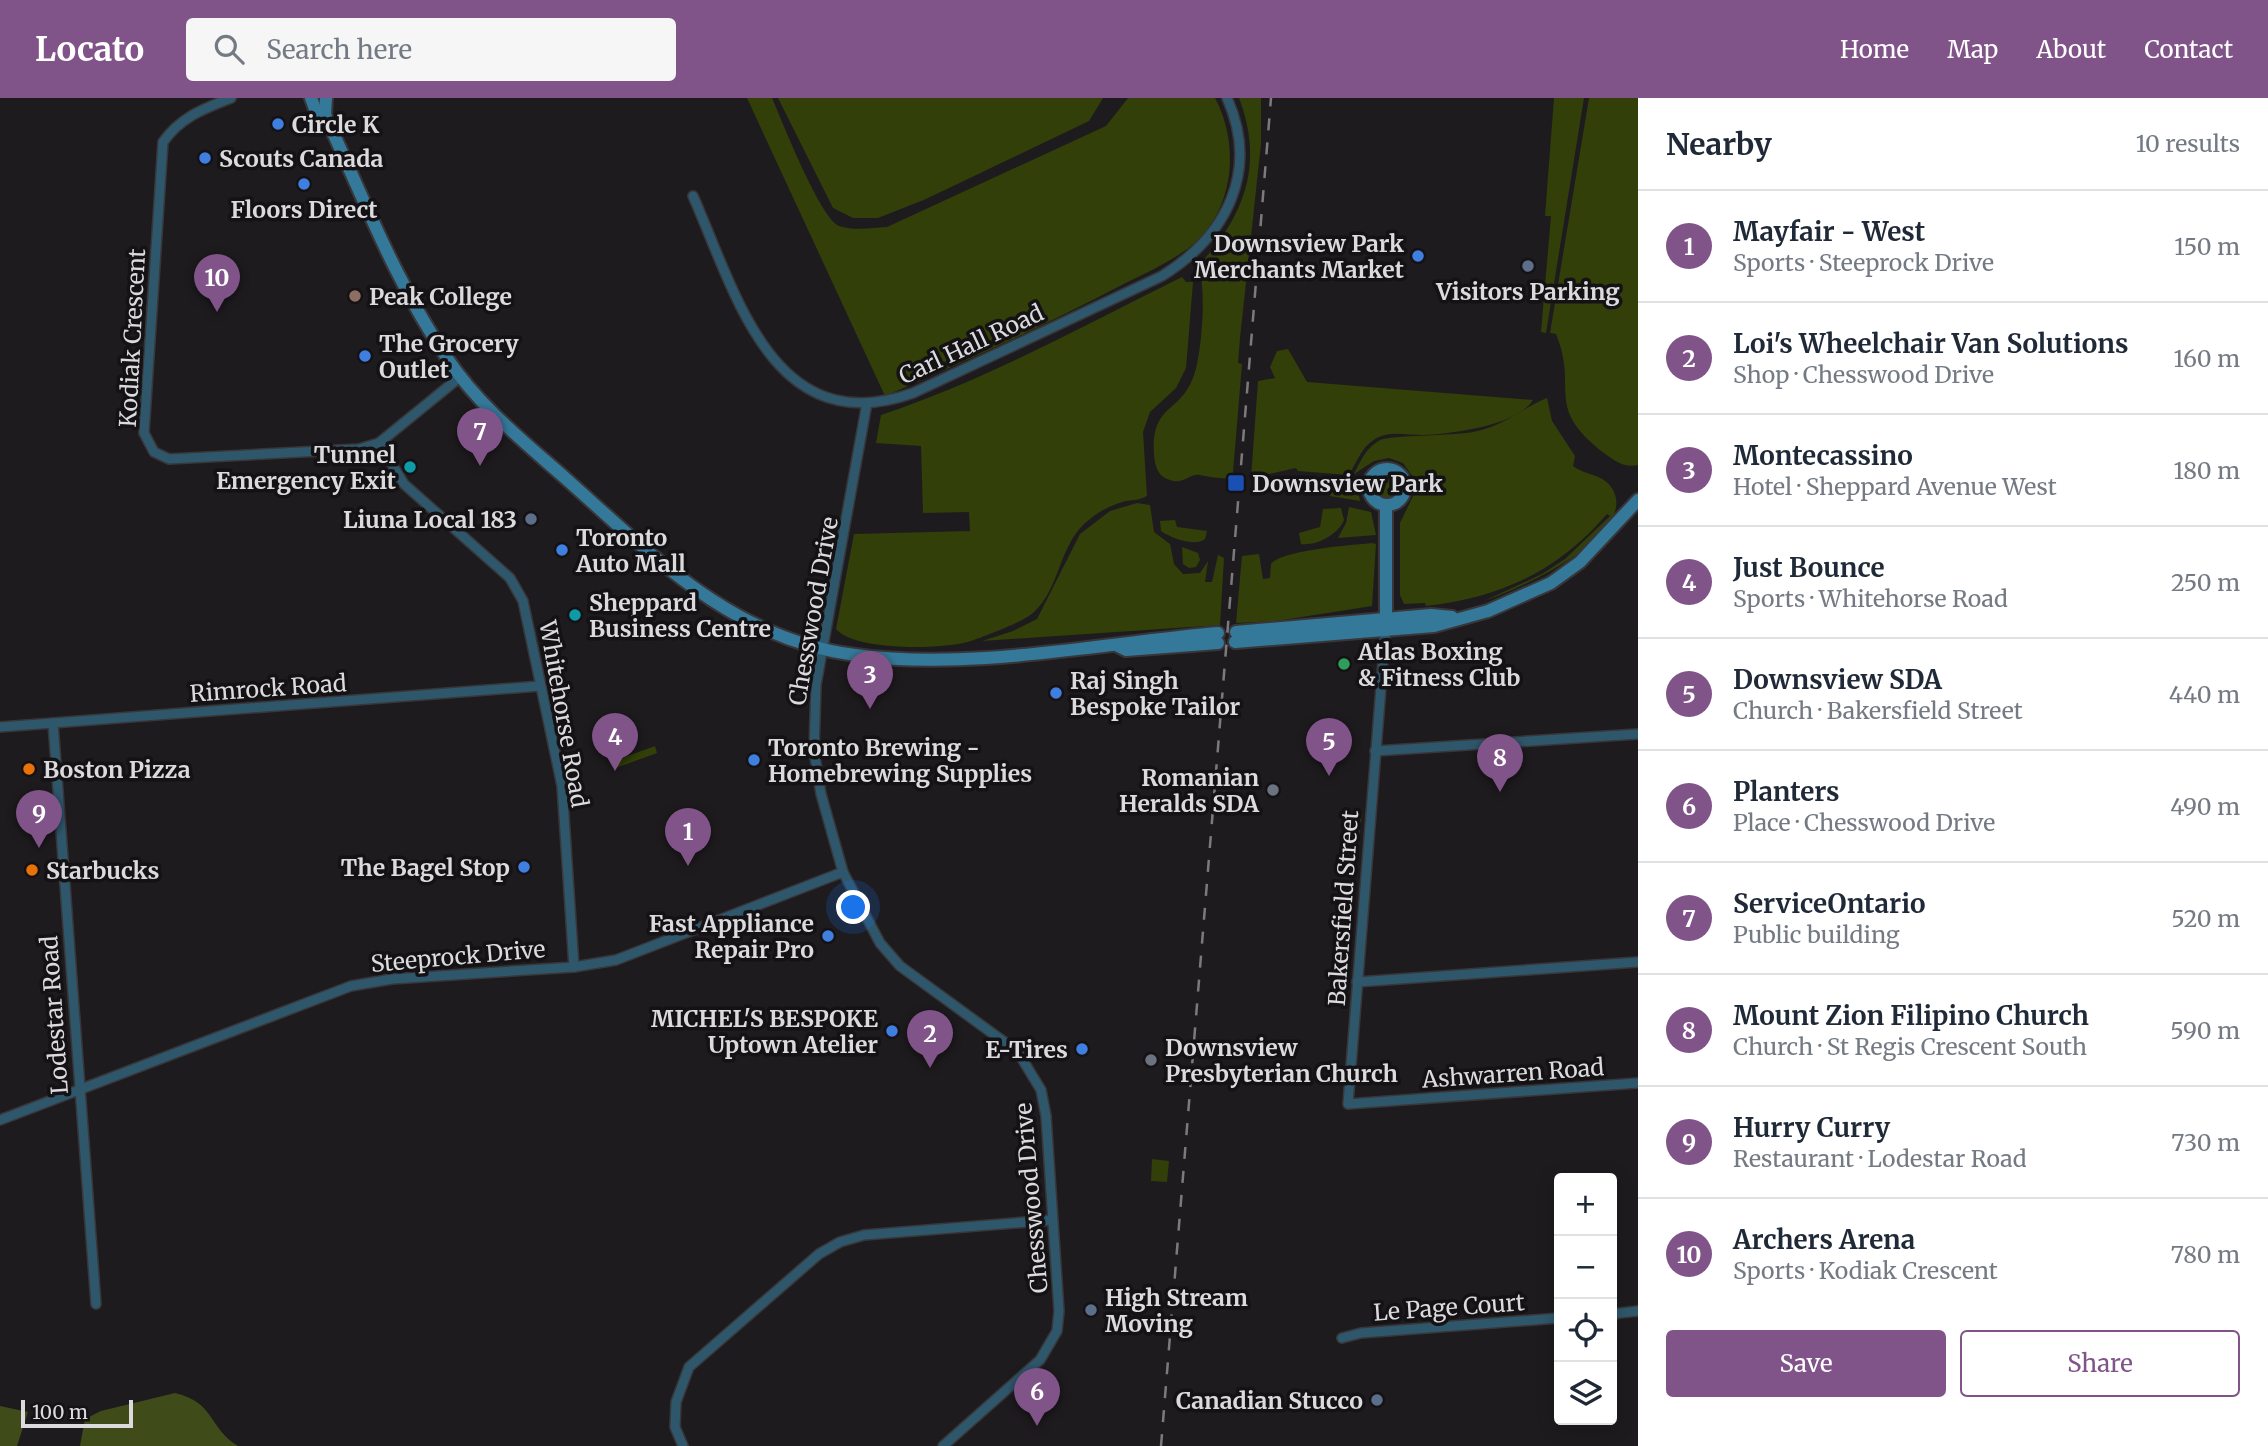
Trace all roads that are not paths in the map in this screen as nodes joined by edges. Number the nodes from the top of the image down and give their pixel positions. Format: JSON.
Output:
{"nodes":[{"id":1,"x":231,"y":98,"type":"edge"},
{"id":2,"x":311,"y":98,"type":"edge"},
{"id":3,"x":326,"y":98,"type":"edge"},
{"id":4,"x":1227,"y":98,"type":"edge"},
{"id":5,"x":326,"y":115,"type":"junction"},
{"id":6,"x":693,"y":197,"type":"dead end"},
{"id":7,"x":460,"y":377,"type":"junction"},
{"id":8,"x":867,"y":403,"type":"junction"},
{"id":9,"x":379,"y":443,"type":"junction"},
{"id":10,"x":1638,"y":500,"type":"edge"},
{"id":11,"x":1386,"y":505,"type":"dead end"},
{"id":12,"x":1386,"y":626,"type":"junction"},
{"id":13,"x":1236,"y":637,"type":"dead end"},
{"id":14,"x":1218,"y":638,"type":"dead end"},
{"id":15,"x":822,"y":649,"type":"junction"},
{"id":16,"x":540,"y":687,"type":"junction"},
{"id":17,"x":53,"y":723,"type":"junction"},
{"id":18,"x":0,"y":727,"type":"edge"},
{"id":19,"x":1638,"y":734,"type":"edge"},
{"id":20,"x":1375,"y":751,"type":"junction"},
{"id":21,"x":843,"y":872,"type":"junction"},
{"id":22,"x":1638,"y":962,"type":"edge"},
{"id":23,"x":573,"y":967,"type":"junction"},
{"id":24,"x":1357,"y":982,"type":"junction"},
{"id":25,"x":1638,"y":1083,"type":"edge"},
{"id":26,"x":79,"y":1091,"type":"junction"},
{"id":27,"x":1348,"y":1104,"type":"joint"},
{"id":28,"x":0,"y":1120,"type":"edge"},
{"id":29,"x":1052,"y":1220,"type":"junction"},
{"id":30,"x":96,"y":1304,"type":"dead end"},
{"id":31,"x":1638,"y":1311,"type":"edge"},
{"id":32,"x":1617,"y":1313,"type":"edge"},
{"id":33,"x":1554,"y":1318,"type":"edge"},
{"id":34,"x":1342,"y":1338,"type":"dead end"},
{"id":35,"x":683,"y":1446,"type":"edge"},
{"id":36,"x":943,"y":1446,"type":"edge"}],
"edges":[{"from":1,"to":9,"type":"street","name":"Kodiak Crescent"},
{"from":2,"to":5,"type":"main road"},
{"from":3,"to":5,"type":"main road"},
{"from":4,"to":8,"type":"street","name":"Carl Hall Road"},
{"from":5,"to":7,"type":"main road"},
{"from":6,"to":8,"type":"street","name":"Carl Hall Road"},
{"from":7,"to":9,"type":"street","name":"Kodiak Crescent"},
{"from":7,"to":15,"type":"main road"},
{"from":8,"to":15,"type":"street","name":"Chesswood Drive"},
{"from":9,"to":16,"type":"street","name":"Whitehorse Road"},
{"from":10,"to":12,"type":"main road"},
{"from":11,"to":12,"type":"main road"},
{"from":12,"to":13,"type":"main road"},
{"from":12,"to":20,"type":"street","name":"Bakersfield Street"},
{"from":14,"to":15,"type":"main road"},
{"from":15,"to":21,"type":"street","name":"Chesswood Drive"},
{"from":16,"to":17,"type":"street","name":"Rimrock Road"},
{"from":16,"to":23,"type":"street","name":"Whitehorse Road"},
{"from":17,"to":18,"type":"street","name":"Rimrock Road"},
{"from":17,"to":26,"type":"street","name":"Lodestar Road"},
{"from":19,"to":20,"type":"street"},
{"from":20,"to":24,"type":"street","name":"Bakersfield Street"},
{"from":21,"to":23,"type":"street","name":"Steeprock Drive"},
{"from":21,"to":29,"type":"street","name":"Chesswood Drive"},
{"from":22,"to":24,"type":"street"},
{"from":23,"to":26,"type":"street","name":"Steeprock Drive"},
{"from":24,"to":27,"type":"street","name":"Bakersfield Street"},
{"from":25,"to":27,"type":"street","name":"Ashwarren Road"},
{"from":26,"to":28,"type":"street","name":"Steeprock Drive"},
{"from":26,"to":30,"type":"street","name":"Lodestar Road"},
{"from":29,"to":35,"type":"street"},
{"from":29,"to":36,"type":"street","name":"Chesswood Drive"},
{"from":31,"to":32,"type":"street"},
{"from":33,"to":34,"type":"street","name":"Le Page Court"}]}
